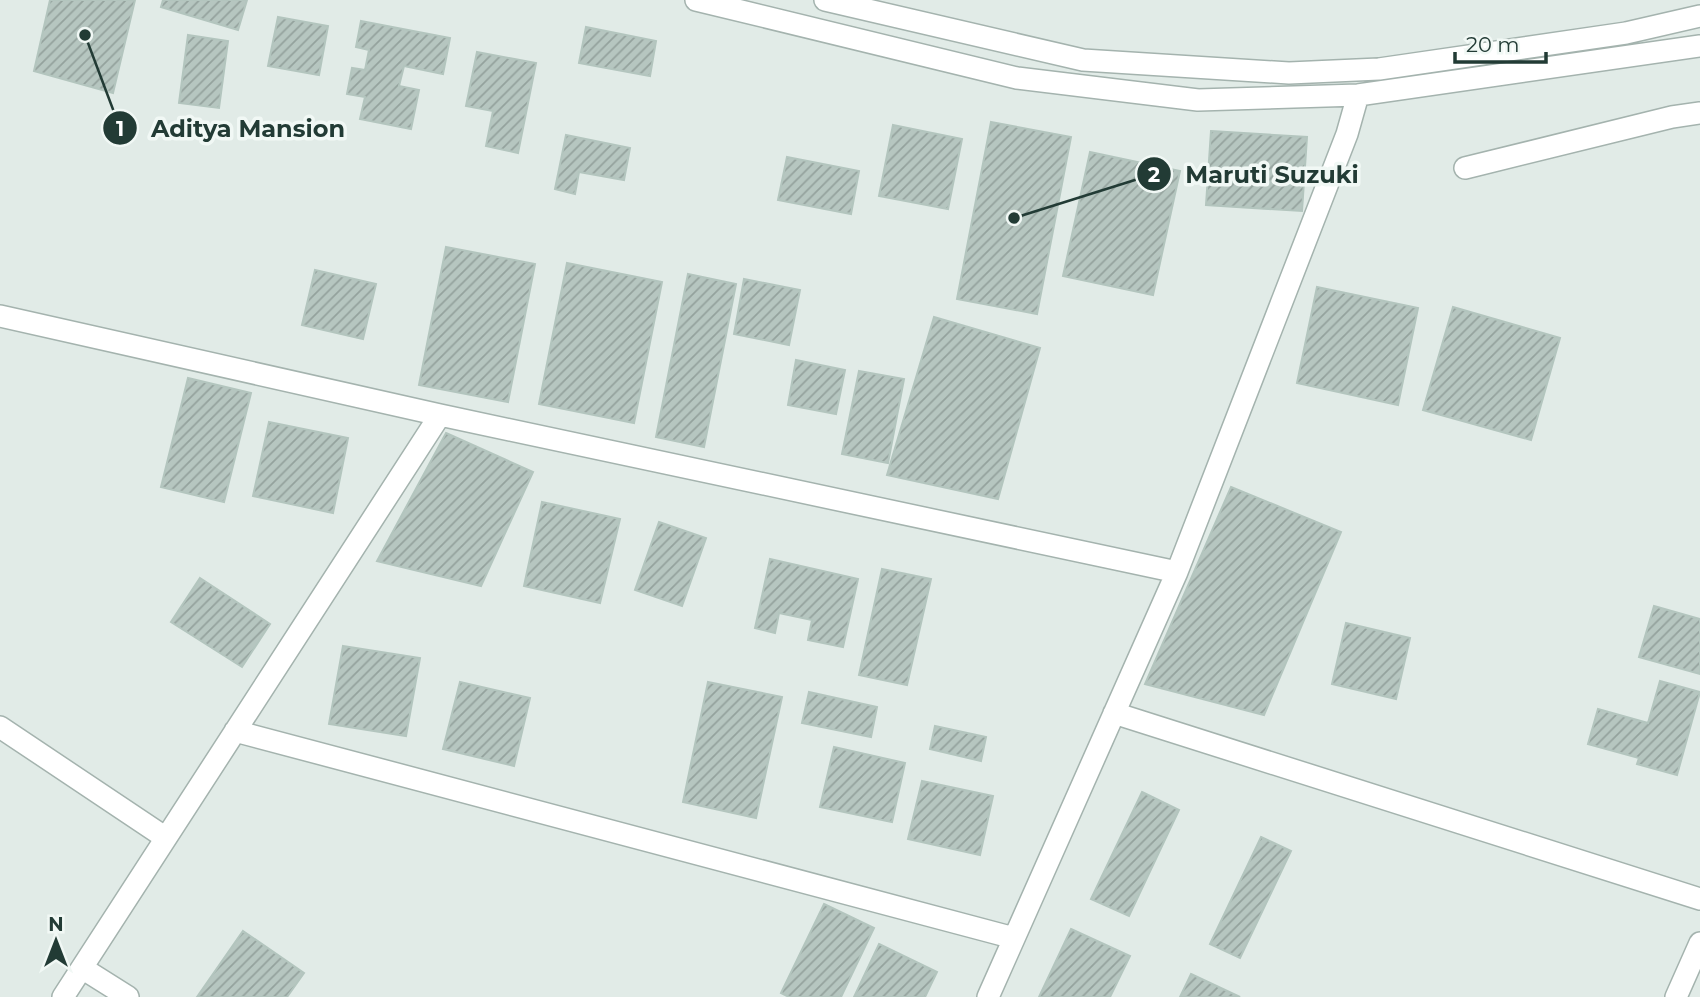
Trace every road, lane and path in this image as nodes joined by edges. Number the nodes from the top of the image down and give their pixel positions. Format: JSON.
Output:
{"nodes":[{"id":1,"x":696,"y":0,"type":"edge"},
{"id":2,"x":825,"y":0,"type":"edge"},
{"id":3,"x":1700,"y":16,"type":"edge"},
{"id":4,"x":1700,"y":46,"type":"edge"},
{"id":5,"x":1358,"y":95,"type":"junction"},
{"id":6,"x":1700,"y":113,"type":"edge"},
{"id":7,"x":1465,"y":168,"type":"dead end"},
{"id":8,"x":0,"y":316,"type":"edge"},
{"id":9,"x":440,"y":415,"type":"junction"},
{"id":10,"x":1177,"y":572,"type":"junction"},
{"id":11,"x":1114,"y":713,"type":"junction"},
{"id":12,"x":0,"y":727,"type":"edge"},
{"id":13,"x":235,"y":731,"type":"junction"},
{"id":14,"x":166,"y":838,"type":"junction"},
{"id":15,"x":1700,"y":899,"type":"edge"},
{"id":16,"x":1014,"y":937,"type":"junction"},
{"id":17,"x":1700,"y":943,"type":"edge"},
{"id":18,"x":82,"y":968,"type":"junction"},
{"id":19,"x":63,"y":997,"type":"edge"},
{"id":20,"x":128,"y":997,"type":"edge"},
{"id":21,"x":988,"y":997,"type":"edge"},
{"id":22,"x":1676,"y":997,"type":"edge"}],
"edges":[{"from":1,"to":5,"type":"street"},
{"from":2,"to":3,"type":"street"},
{"from":4,"to":5,"type":"street"},
{"from":5,"to":10,"type":"street"},
{"from":6,"to":7,"type":"street"},
{"from":8,"to":9,"type":"street"},
{"from":9,"to":10,"type":"street"},
{"from":9,"to":13,"type":"street"},
{"from":10,"to":11,"type":"street"},
{"from":11,"to":15,"type":"street"},
{"from":11,"to":16,"type":"street"},
{"from":12,"to":14,"type":"street"},
{"from":13,"to":14,"type":"street"},
{"from":13,"to":16,"type":"street"},
{"from":14,"to":18,"type":"street"},
{"from":16,"to":21,"type":"street"},
{"from":17,"to":22,"type":"street"},
{"from":18,"to":19,"type":"street"},
{"from":18,"to":20,"type":"street"}]}
